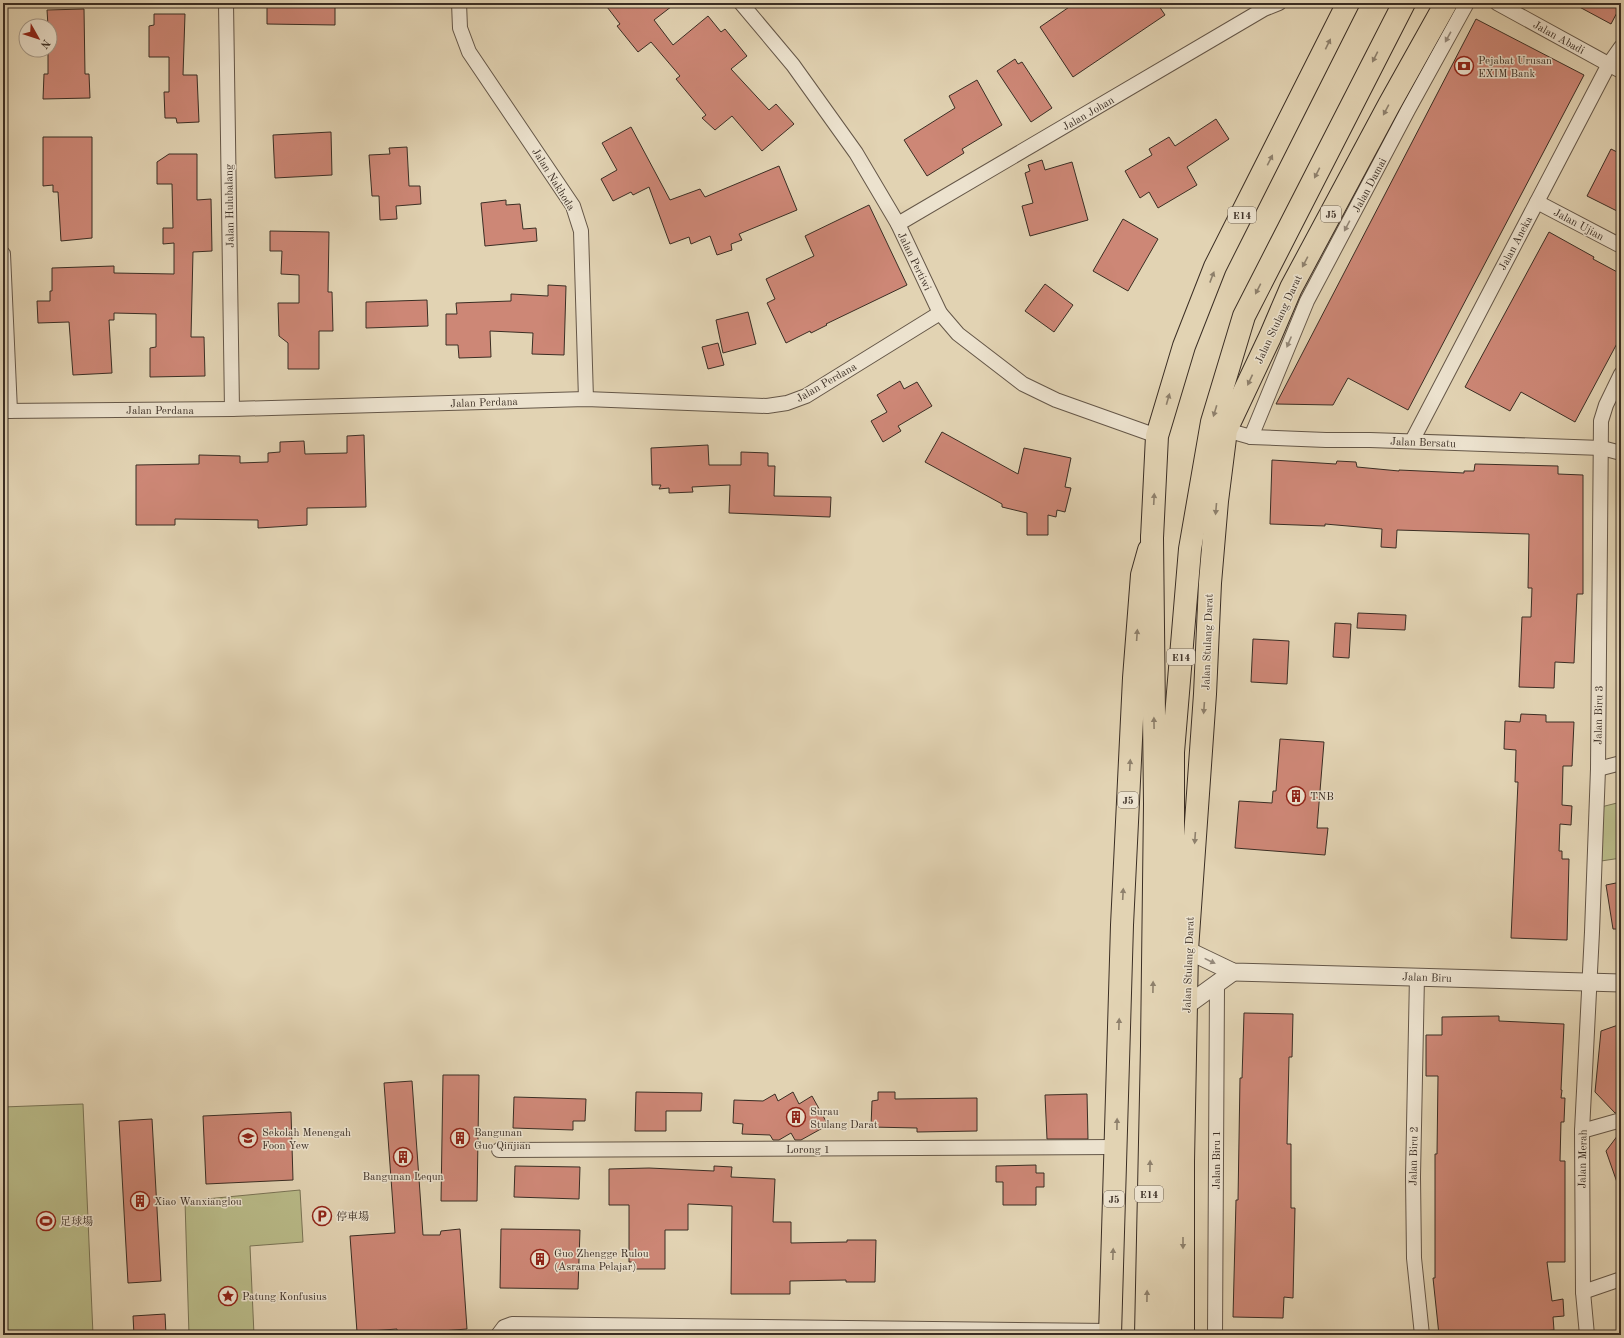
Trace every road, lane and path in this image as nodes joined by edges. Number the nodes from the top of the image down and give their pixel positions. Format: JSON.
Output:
{"nodes":[{"id":1,"x":226,"y":3,"type":"edge"},
{"id":2,"x":459,"y":3,"type":"edge"},
{"id":3,"x":741,"y":3,"type":"edge"},
{"id":4,"x":1279,"y":3,"type":"edge"},
{"id":5,"x":1348,"y":3,"type":"edge"},
{"id":6,"x":1404,"y":3,"type":"edge"},
{"id":7,"x":1446,"y":3,"type":"edge"},
{"id":8,"x":1467,"y":3,"type":"edge"},
{"id":9,"x":1497,"y":3,"type":"edge"},
{"id":10,"x":1621,"y":47,"type":"edge"},
{"id":11,"x":1615,"y":68,"type":"edge"},
{"id":12,"x":1537,"y":202,"type":"junction"},
{"id":13,"x":898,"y":224,"type":"junction"},
{"id":14,"x":1621,"y":246,"type":"edge"},
{"id":15,"x":3,"y":254,"type":"edge"},
{"id":16,"x":940,"y":312,"type":"junction"},
{"id":17,"x":1621,"y":374,"type":"edge"},
{"id":18,"x":586,"y":399,"type":"junction"},
{"id":19,"x":232,"y":409,"type":"junction"},
{"id":20,"x":6,"y":411,"type":"edge"},
{"id":21,"x":1226,"y":430,"type":"junction"},
{"id":22,"x":1157,"y":436,"type":"junction"},
{"id":23,"x":1251,"y":436,"type":"junction"},
{"id":24,"x":1412,"y":441,"type":"junction"},
{"id":25,"x":1602,"y":448,"type":"junction"},
{"id":26,"x":1621,"y":453,"type":"edge"},
{"id":27,"x":1152,"y":538,"type":"junction"},
{"id":28,"x":1621,"y":763,"type":"edge"},
{"id":29,"x":1598,"y":769,"type":"junction"},
{"id":30,"x":1187,"y":950,"type":"junction"},
{"id":31,"x":1233,"y":972,"type":"junction"},
{"id":32,"x":1417,"y":976,"type":"junction"},
{"id":33,"x":1589,"y":982,"type":"junction"},
{"id":34,"x":1621,"y":983,"type":"edge"},
{"id":35,"x":1217,"y":985,"type":"junction"},
{"id":36,"x":1186,"y":1006,"type":"junction"},
{"id":37,"x":1621,"y":1120,"type":"edge"},
{"id":38,"x":1582,"y":1131,"type":"junction"},
{"id":39,"x":1116,"y":1147,"type":"junction"},
{"id":40,"x":499,"y":1150,"type":"dead end"},
{"id":41,"x":1621,"y":1279,"type":"edge"},
{"id":42,"x":1582,"y":1292,"type":"junction"},
{"id":43,"x":501,"y":1331,"type":"edge"},
{"id":44,"x":900,"y":1332,"type":"edge"},
{"id":45,"x":1110,"y":1333,"type":"edge"},
{"id":46,"x":1146,"y":1335,"type":"edge"},
{"id":47,"x":1167,"y":1335,"type":"edge"},
{"id":48,"x":1183,"y":1335,"type":"edge"},
{"id":49,"x":1215,"y":1335,"type":"edge"},
{"id":50,"x":1422,"y":1335,"type":"edge"},
{"id":51,"x":1587,"y":1335,"type":"edge"}],
"edges":[{"from":1,"to":19,"type":"street","name":"Jalan Hulubalang"},
{"from":2,"to":18,"type":"street","name":"Jalan Nakhoda"},
{"from":3,"to":13,"type":"street","name":"Jalan Pertiwi"},
{"from":4,"to":13,"type":"street","name":"Jalan Johan"},
{"from":22,"to":5,"type":"main road","number":"E14","one_way":true},
{"from":6,"to":47,"type":"main road","number":"E14","one_way":true},
{"from":7,"to":21,"type":"main road","name":"Jalan Stulang Darat","number":"J5","one_way":true},
{"from":8,"to":23,"type":"street","name":"Jalan Damai","one_way":true},
{"from":9,"to":11,"type":"street","name":"Jalan Abadi"},
{"from":10,"to":11,"type":"street","name":"Jalan Aneka"},
{"from":11,"to":12,"type":"street","name":"Jalan Aneka"},
{"from":12,"to":14,"type":"street","name":"Jalan Ujian"},
{"from":12,"to":24,"type":"street","name":"Jalan Aneka"},
{"from":13,"to":16,"type":"street","name":"Jalan Pertiwi"},
{"from":15,"to":20,"type":"street"},
{"from":16,"to":18,"type":"street","name":"Jalan Perdana"},
{"from":16,"to":22,"type":"street","name":"Jalan Pertiwi"},
{"from":17,"to":25,"type":"street","name":"Jalan Biru 3"},
{"from":18,"to":19,"type":"street","name":"Jalan Perdana"},
{"from":19,"to":20,"type":"street","name":"Jalan Perdana"},
{"from":21,"to":23,"type":"street","name":"Jalan Bersatu"},
{"from":21,"to":30,"type":"main road","name":"Jalan Stulang Darat","number":"J5","one_way":true},
{"from":27,"to":22,"type":"main road","number":"E14","one_way":true},
{"from":23,"to":24,"type":"street","name":"Jalan Bersatu"},
{"from":24,"to":25,"type":"street","name":"Jalan Bersatu"},
{"from":25,"to":26,"type":"street","name":"Jalan Bersatu"},
{"from":25,"to":29,"type":"street","name":"Jalan Biru 3"},
{"from":39,"to":27,"type":"main road","number":"J5","one_way":true},
{"from":46,"to":27,"type":"main road","number":"E14","one_way":true},
{"from":28,"to":29,"type":"street"},
{"from":29,"to":33,"type":"street","name":"Jalan Biru 3"},
{"from":30,"to":31,"type":"street","name":"Jalan Biru","one_way":true},
{"from":30,"to":36,"type":"main road","name":"Jalan Stulang Darat","number":"J5"},
{"from":31,"to":32,"type":"street","name":"Jalan Biru"},
{"from":31,"to":35,"type":"street"},
{"from":32,"to":33,"type":"street","name":"Jalan Biru"},
{"from":32,"to":50,"type":"street","name":"Jalan Biru 2"},
{"from":33,"to":34,"type":"street","name":"Jalan Biru"},
{"from":33,"to":38,"type":"street","name":"Jalan Merah"},
{"from":35,"to":36,"type":"street"},
{"from":35,"to":49,"type":"street","name":"Jalan Biru 1"},
{"from":36,"to":48,"type":"main road","name":"Jalan Stulang Darat","number":"J5","one_way":true},
{"from":37,"to":38,"type":"street"},
{"from":38,"to":42,"type":"street","name":"Jalan Merah"},
{"from":39,"to":40,"type":"street","name":"Lorong 1"},
{"from":45,"to":39,"type":"main road","number":"J5","one_way":true},
{"from":41,"to":42,"type":"street"},
{"from":42,"to":51,"type":"street","name":"Jalan Merah"},
{"from":43,"to":44,"type":"street"},
{"from":44,"to":45,"type":"street"}]}
